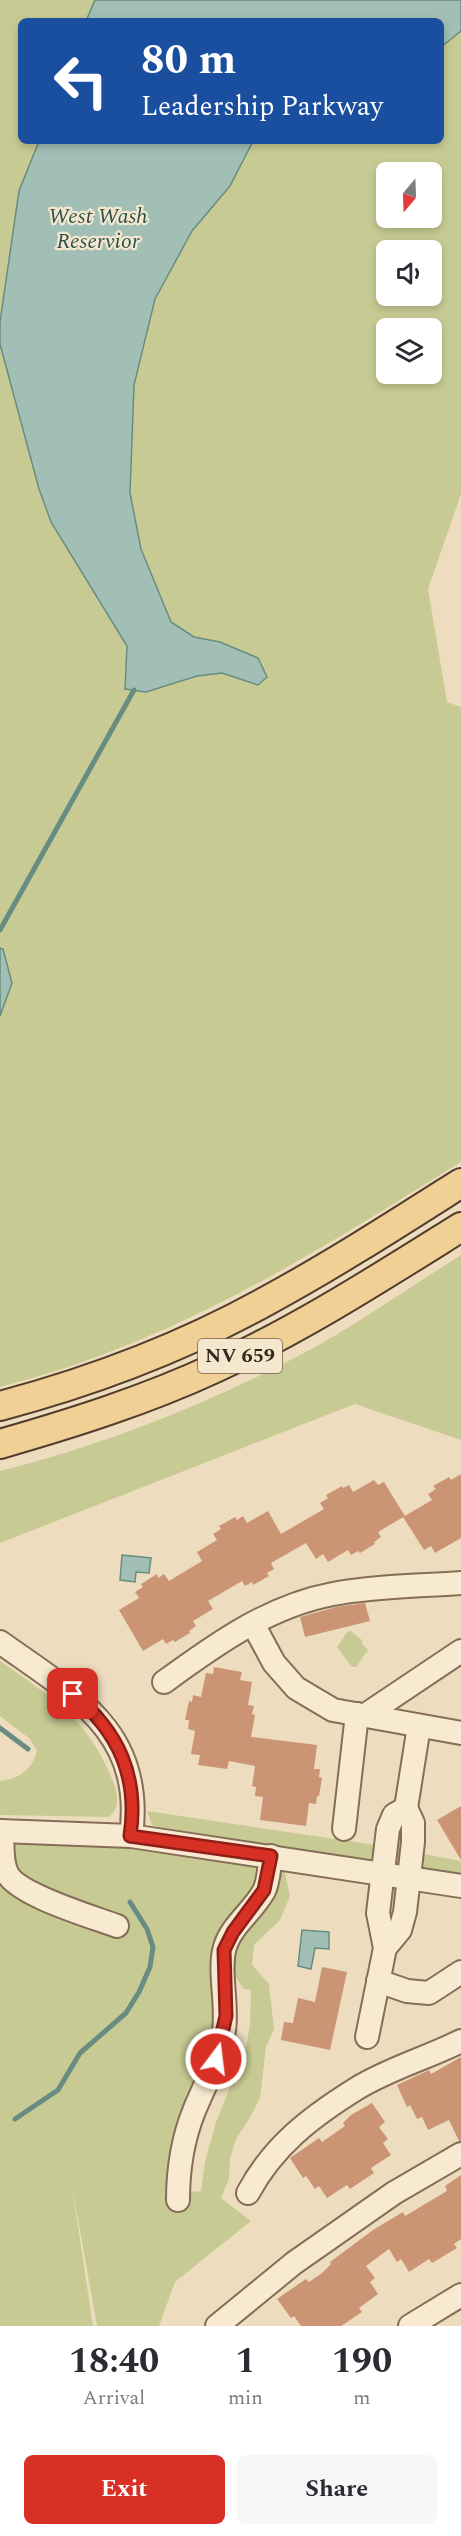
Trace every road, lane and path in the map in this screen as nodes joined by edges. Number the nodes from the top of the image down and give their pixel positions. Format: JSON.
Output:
{"nodes":[{"id":1,"x":461,"y":1183,"type":"edge"},
{"id":2,"x":461,"y":1227,"type":"edge"},
{"id":3,"x":0,"y":1406,"type":"edge"},
{"id":4,"x":0,"y":1444,"type":"edge"},
{"id":5,"x":461,"y":1583,"type":"edge"},
{"id":6,"x":253,"y":1624,"type":"junction"},
{"id":7,"x":0,"y":1642,"type":"edge"},
{"id":8,"x":461,"y":1651,"type":"edge"},
{"id":9,"x":164,"y":1682,"type":"dead end"},
{"id":10,"x":361,"y":1715,"type":"junction"},
{"id":11,"x":419,"y":1726,"type":"junction"},
{"id":12,"x":458,"y":1730,"type":"edge"},
{"id":13,"x":406,"y":1808,"type":"junction"},
{"id":14,"x":344,"y":1829,"type":"dead end"},
{"id":15,"x":1,"y":1831,"type":"edge"},
{"id":16,"x":130,"y":1836,"type":"junction"},
{"id":17,"x":271,"y":1856,"type":"junction"},
{"id":18,"x":382,"y":1873,"type":"junction"},
{"id":19,"x":408,"y":1877,"type":"junction"},
{"id":20,"x":461,"y":1886,"type":"edge"},
{"id":21,"x":117,"y":1926,"type":"dead end"},
{"id":22,"x":385,"y":1948,"type":"junction"},
{"id":23,"x":461,"y":1972,"type":"edge"},
{"id":24,"x":378,"y":1981,"type":"junction"},
{"id":25,"x":367,"y":2037,"type":"dead end"},
{"id":26,"x":461,"y":2041,"type":"edge"},
{"id":27,"x":461,"y":2154,"type":"edge"},
{"id":28,"x":248,"y":2193,"type":"dead end"},
{"id":29,"x":178,"y":2200,"type":"dead end"},
{"id":30,"x":461,"y":2295,"type":"edge"},
{"id":31,"x":217,"y":2326,"type":"edge"},
{"id":32,"x":410,"y":2326,"type":"edge"}],
"edges":[{"from":1,"to":3,"type":"main road","number":"NV 659"},
{"from":2,"to":4,"type":"main road","number":"NV 659"},
{"from":5,"to":6,"type":"street"},
{"from":6,"to":9,"type":"street"},
{"from":6,"to":10,"type":"street"},
{"from":7,"to":16,"type":"street"},
{"from":8,"to":10,"type":"street"},
{"from":10,"to":11,"type":"street"},
{"from":10,"to":14,"type":"street"},
{"from":11,"to":12,"type":"street"},
{"from":11,"to":13,"type":"street"},
{"from":13,"to":18,"type":"street"},
{"from":13,"to":19,"type":"street"},
{"from":15,"to":16,"type":"street"},
{"from":15,"to":21,"type":"street"},
{"from":16,"to":17,"type":"street"},
{"from":17,"to":18,"type":"street"},
{"from":17,"to":29,"type":"street"},
{"from":18,"to":19,"type":"street"},
{"from":18,"to":22,"type":"street"},
{"from":19,"to":20,"type":"street"},
{"from":19,"to":22,"type":"street"},
{"from":22,"to":24,"type":"street"},
{"from":23,"to":24,"type":"street"},
{"from":24,"to":25,"type":"street"},
{"from":26,"to":28,"type":"street"},
{"from":27,"to":31,"type":"street"},
{"from":30,"to":32,"type":"street"}]}
